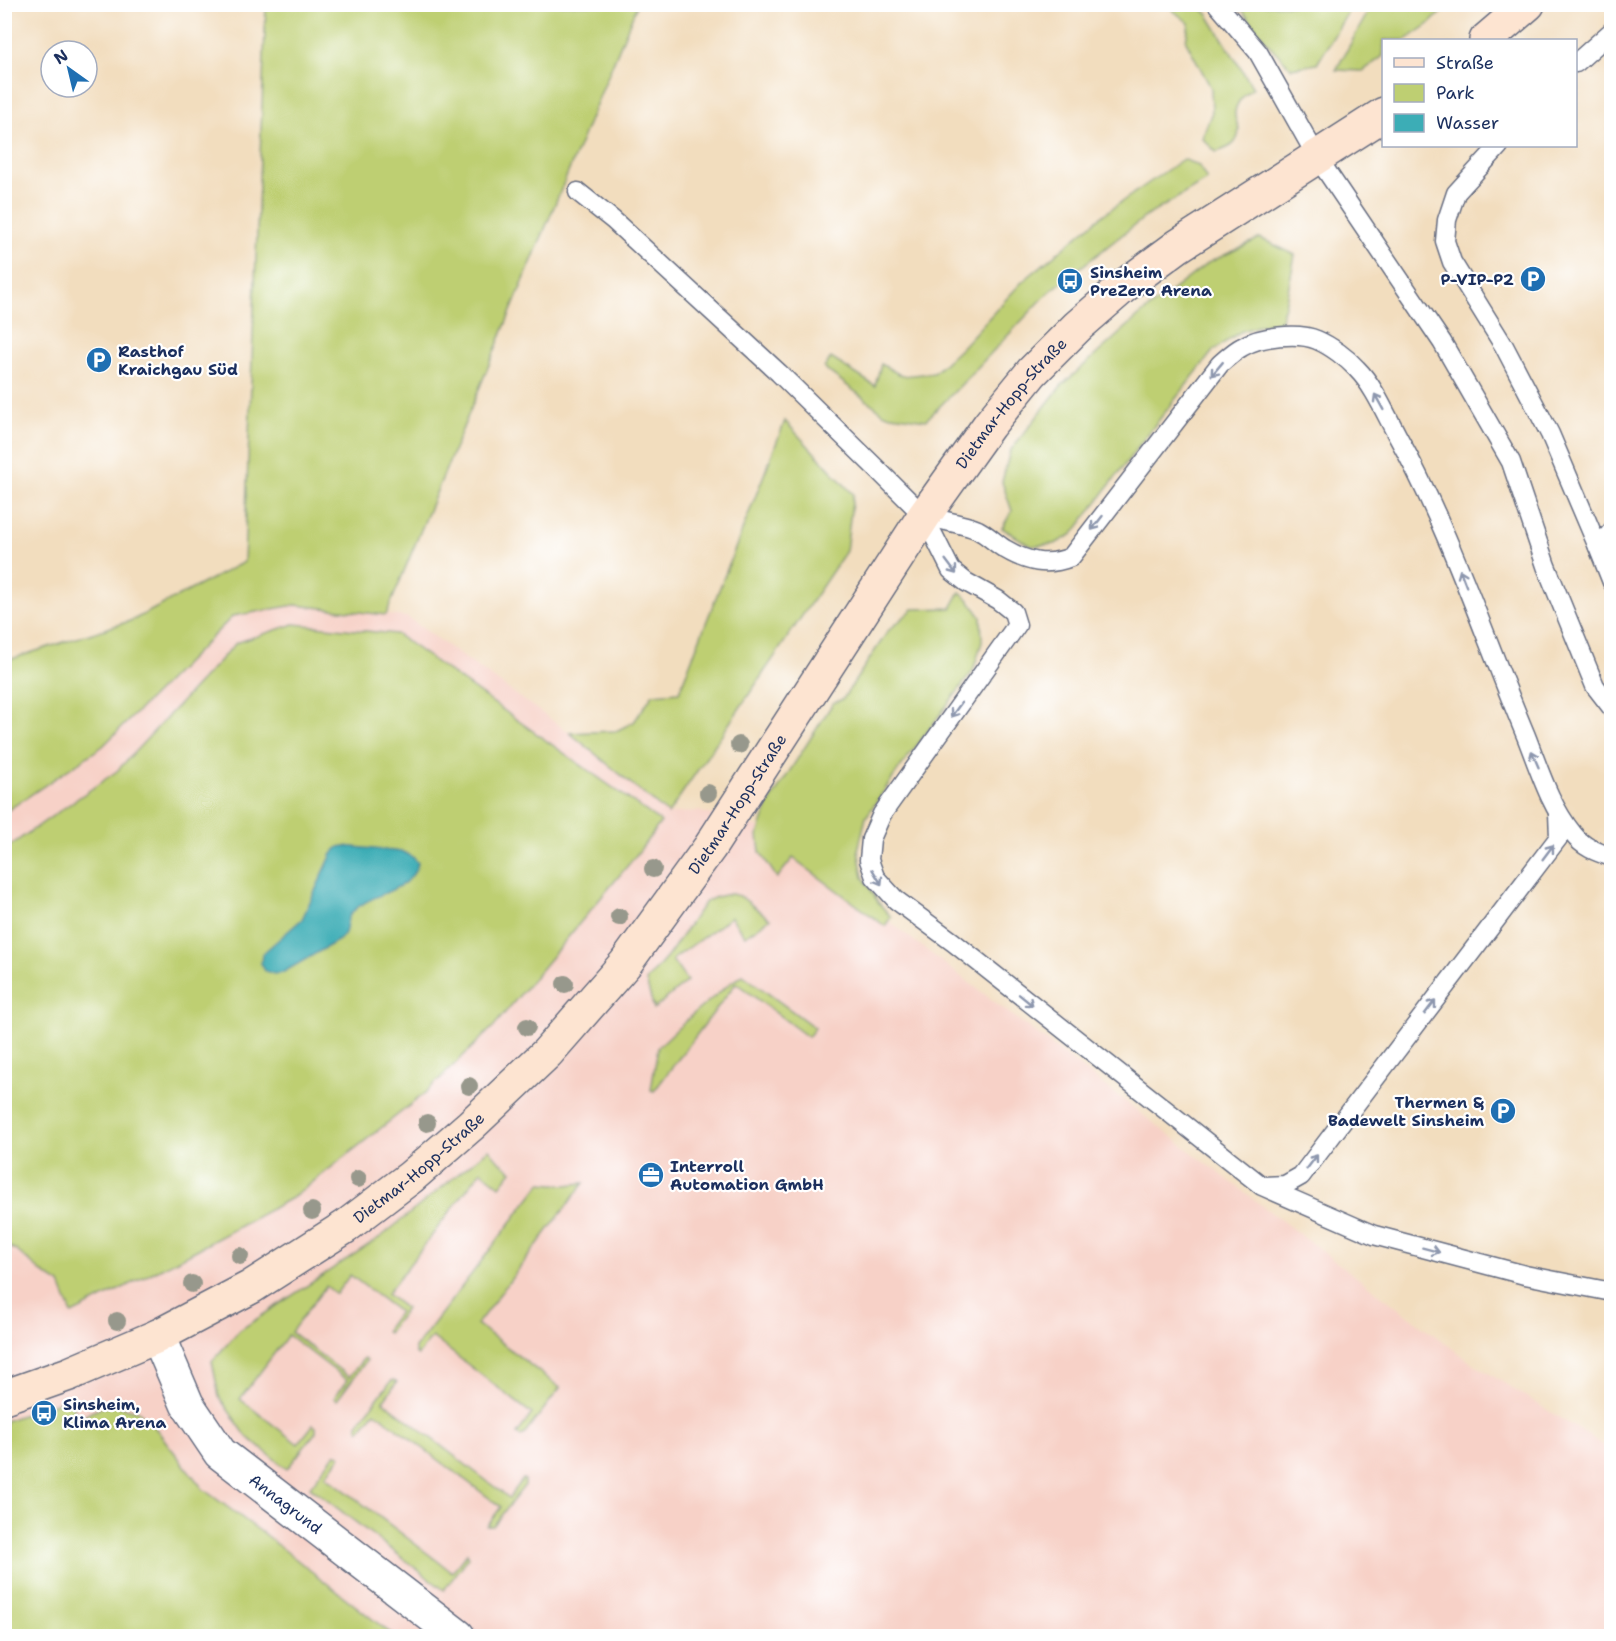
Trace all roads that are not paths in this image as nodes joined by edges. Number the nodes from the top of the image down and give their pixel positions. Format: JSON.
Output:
{"nodes":[{"id":1,"x":1218,"y":4,"type":"edge"},
{"id":2,"x":1528,"y":4,"type":"edge"},
{"id":3,"x":1611,"y":31,"type":"edge"},
{"id":4,"x":1487,"y":39,"type":"edge"},
{"id":5,"x":1577,"y":61,"type":"edge"},
{"id":6,"x":1382,"y":115,"type":"edge"},
{"id":7,"x":1498,"y":147,"type":"edge"},
{"id":8,"x":1317,"y":157,"type":"junction"},
{"id":9,"x":578,"y":192,"type":"dead end"},
{"id":10,"x":924,"y":516,"type":"junction"},
{"id":11,"x":1611,"y":531,"type":"edge"},
{"id":12,"x":1598,"y":547,"type":"junction"},
{"id":13,"x":1611,"y":582,"type":"edge"},
{"id":14,"x":1611,"y":708,"type":"edge"},
{"id":15,"x":1558,"y":813,"type":"junction"},
{"id":16,"x":1611,"y":857,"type":"edge"},
{"id":17,"x":1262,"y":1186,"type":"junction"},
{"id":18,"x":1611,"y":1292,"type":"edge"},
{"id":19,"x":158,"y":1336,"type":"junction"},
{"id":20,"x":4,"y":1397,"type":"edge"},
{"id":21,"x":458,"y":1636,"type":"edge"}],
"edges":[{"from":1,"to":8,"type":"lane"},
{"from":2,"to":4,"type":"street"},
{"from":3,"to":5,"type":"lane"},
{"from":6,"to":8,"type":"street","name":"Dietmar-Hopp-Straße"},
{"from":7,"to":12,"type":"lane"},
{"from":8,"to":10,"type":"street","name":"Dietmar-Hopp-Straße"},
{"from":8,"to":14,"type":"lane"},
{"from":9,"to":10,"type":"lane"},
{"from":15,"to":10,"type":"lane","one_way":true},
{"from":10,"to":17,"type":"lane","one_way":true},
{"from":10,"to":19,"type":"street","name":"Dietmar-Hopp-Straße"},
{"from":11,"to":12,"type":"lane"},
{"from":12,"to":13,"type":"lane"},
{"from":15,"to":16,"type":"lane"},
{"from":17,"to":15,"type":"lane","one_way":true},
{"from":17,"to":18,"type":"lane","one_way":true},
{"from":19,"to":20,"type":"street","name":"Dietmar-Hopp-Straße"},
{"from":19,"to":21,"type":"street","name":"Annagrund"}]}
